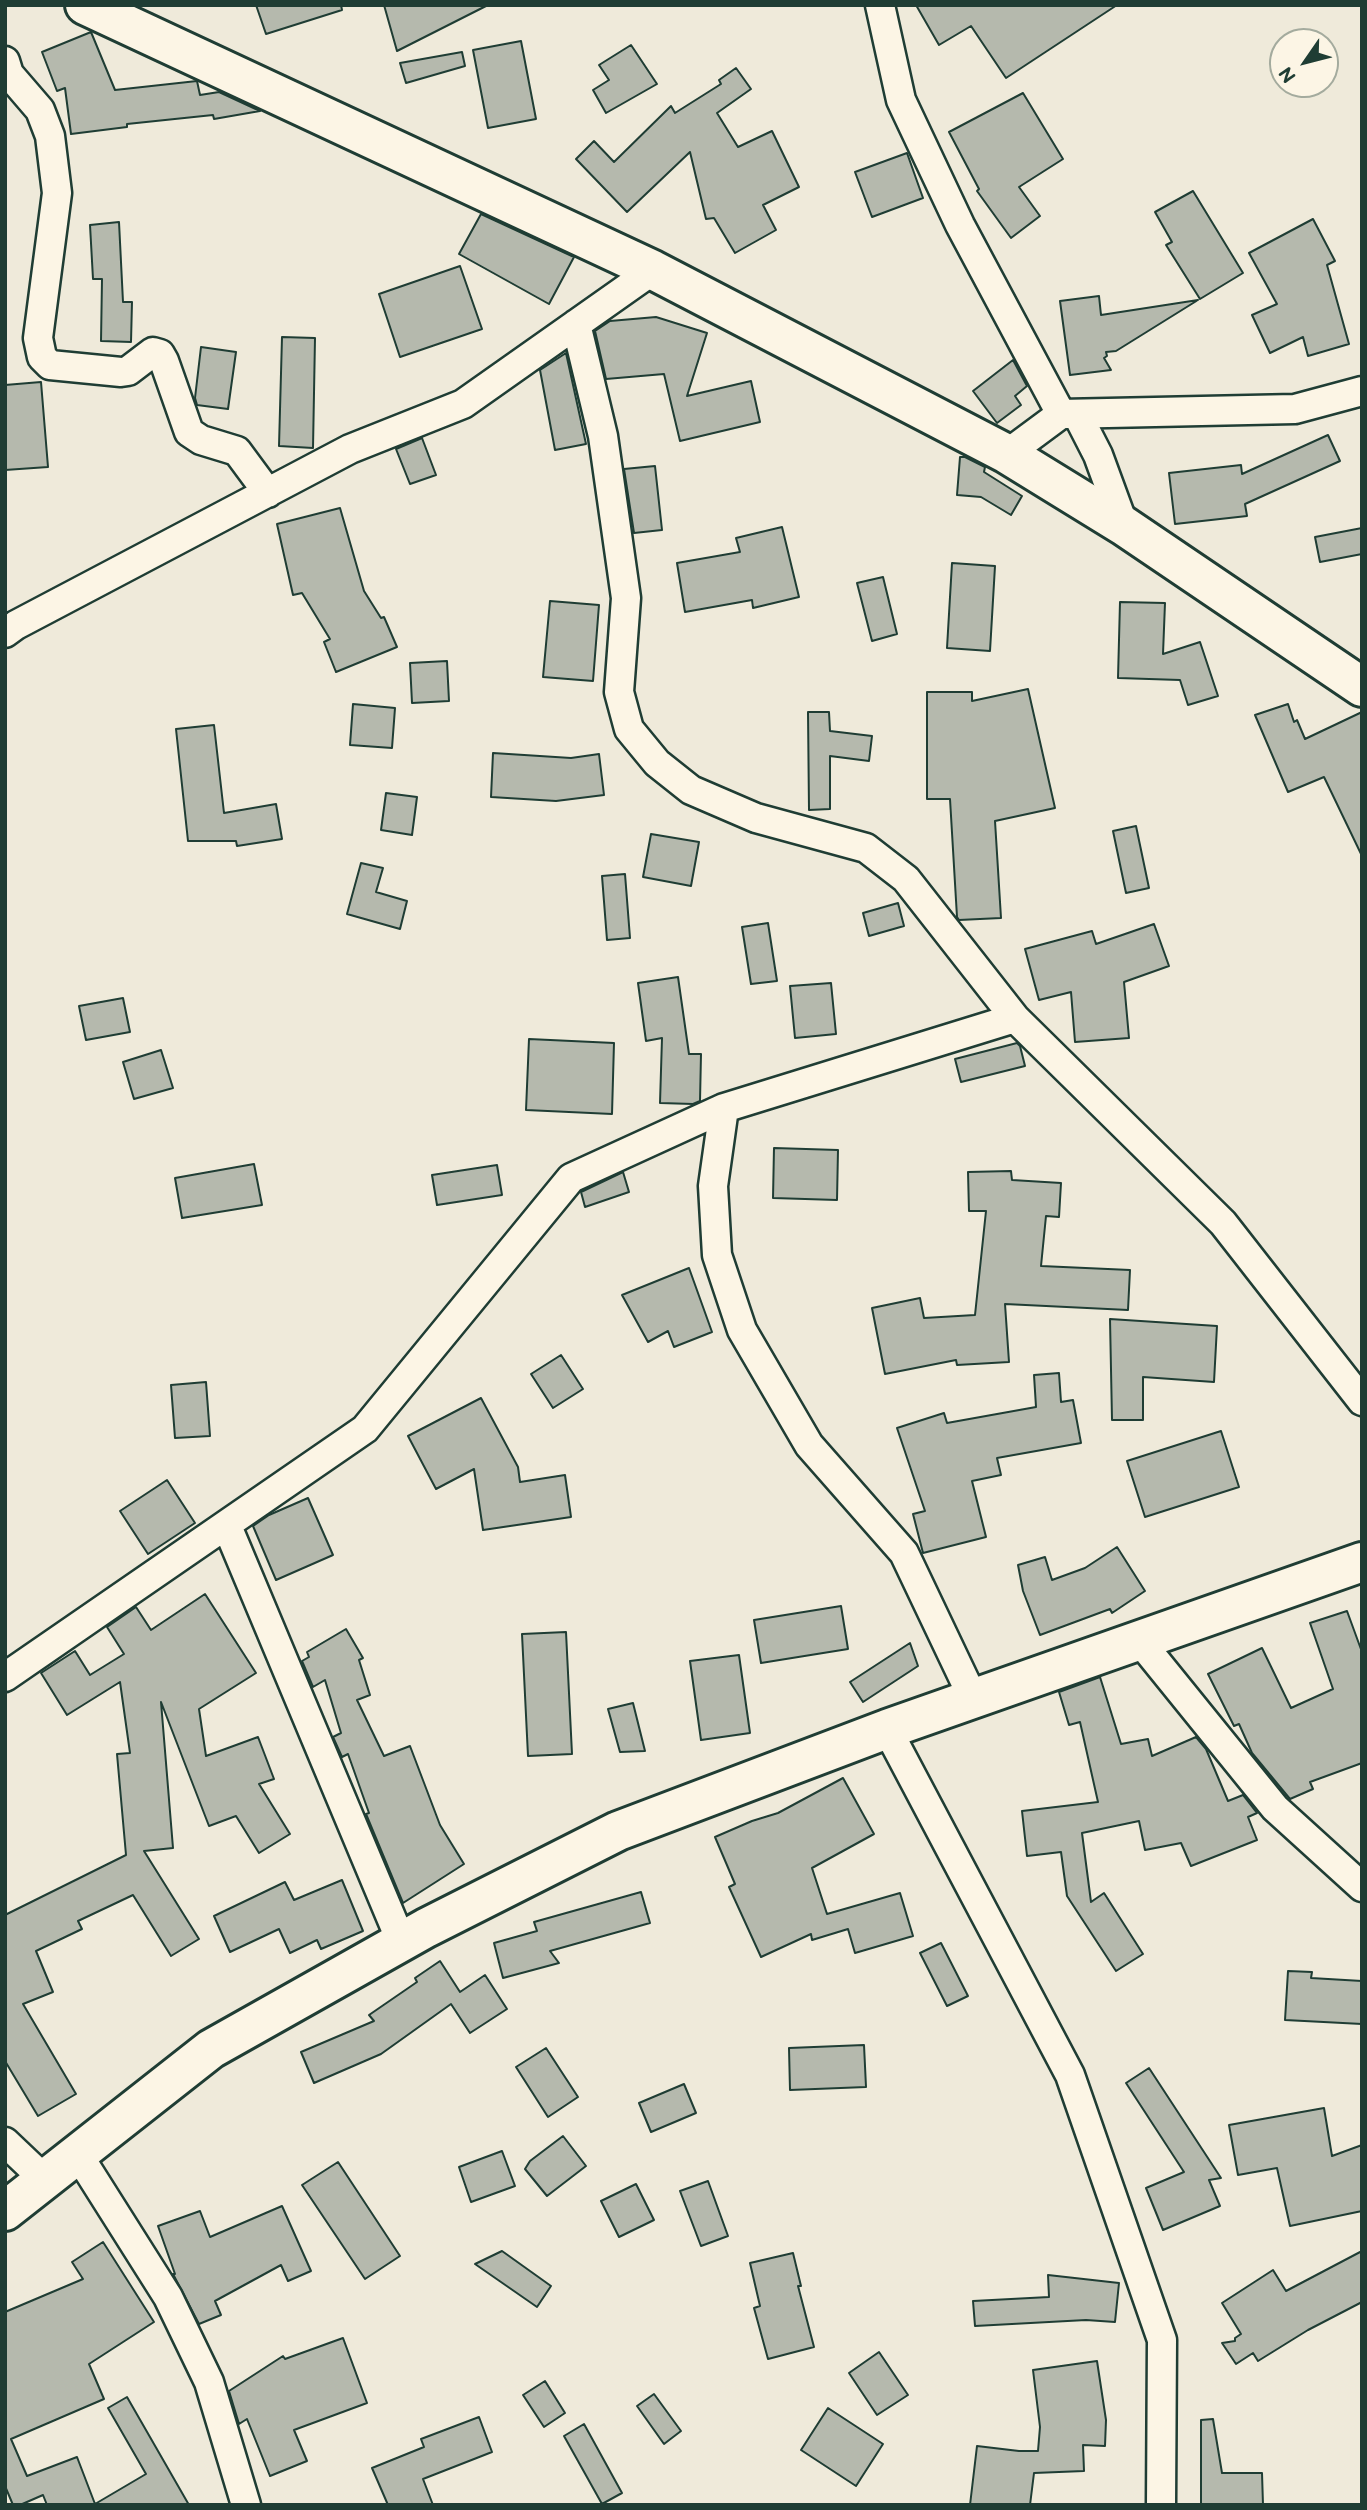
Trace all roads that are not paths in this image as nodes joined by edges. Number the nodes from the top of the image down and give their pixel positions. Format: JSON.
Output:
{"nodes":[{"id":1,"x":85,"y":5,"type":"edge"},
{"id":2,"x":880,"y":5,"type":"edge"},
{"id":3,"x":5,"y":61,"type":"edge"},
{"id":4,"x":653,"y":270,"type":"junction"},
{"id":5,"x":576,"y":324,"type":"junction"},
{"id":6,"x":1362,"y":391,"type":"edge"},
{"id":7,"x":1069,"y":414,"type":"junction"},
{"id":8,"x":1007,"y":454,"type":"junction"},
{"id":9,"x":268,"y":493,"type":"junction"},
{"id":10,"x":1124,"y":526,"type":"junction"},
{"id":11,"x":5,"y":633,"type":"edge"},
{"id":12,"x":1362,"y":687,"type":"edge"},
{"id":13,"x":1015,"y":1018,"type":"junction"},
{"id":14,"x":724,"y":1108,"type":"junction"},
{"id":15,"x":1362,"y":1401,"type":"edge"},
{"id":16,"x":227,"y":1526,"type":"junction"},
{"id":17,"x":1362,"y":1562,"type":"edge"},
{"id":18,"x":1139,"y":1640,"type":"junction"},
{"id":19,"x":5,"y":1677,"type":"edge"},
{"id":20,"x":973,"y":1698,"type":"junction"},
{"id":21,"x":887,"y":1729,"type":"junction"},
{"id":22,"x":1362,"y":1886,"type":"edge"},
{"id":23,"x":401,"y":1941,"type":"junction"},
{"id":24,"x":5,"y":2142,"type":"edge"},
{"id":25,"x":77,"y":2153,"type":"junction"},
{"id":26,"x":44,"y":2179,"type":"junction"},
{"id":27,"x":5,"y":2211,"type":"edge"},
{"id":28,"x":246,"y":2505,"type":"edge"},
{"id":29,"x":1161,"y":2505,"type":"edge"}],
"edges":[{"from":1,"to":4,"type":"street"},
{"from":2,"to":7,"type":"street"},
{"from":3,"to":9,"type":"street"},
{"from":4,"to":5,"type":"street"},
{"from":4,"to":8,"type":"street"},
{"from":5,"to":9,"type":"street"},
{"from":5,"to":13,"type":"street"},
{"from":6,"to":7,"type":"street"},
{"from":7,"to":8,"type":"street"},
{"from":7,"to":10,"type":"street"},
{"from":8,"to":10,"type":"street"},
{"from":9,"to":11,"type":"street"},
{"from":10,"to":12,"type":"street"},
{"from":13,"to":14,"type":"street"},
{"from":13,"to":15,"type":"street"},
{"from":14,"to":16,"type":"street"},
{"from":14,"to":20,"type":"street"},
{"from":16,"to":19,"type":"street"},
{"from":16,"to":23,"type":"street"},
{"from":17,"to":18,"type":"street"},
{"from":18,"to":20,"type":"street"},
{"from":18,"to":22,"type":"street"},
{"from":20,"to":21,"type":"street"},
{"from":21,"to":23,"type":"street"},
{"from":21,"to":29,"type":"street"},
{"from":23,"to":25,"type":"street"},
{"from":24,"to":26,"type":"street"},
{"from":25,"to":26,"type":"street"},
{"from":25,"to":28,"type":"street"},
{"from":26,"to":27,"type":"street"}]}
